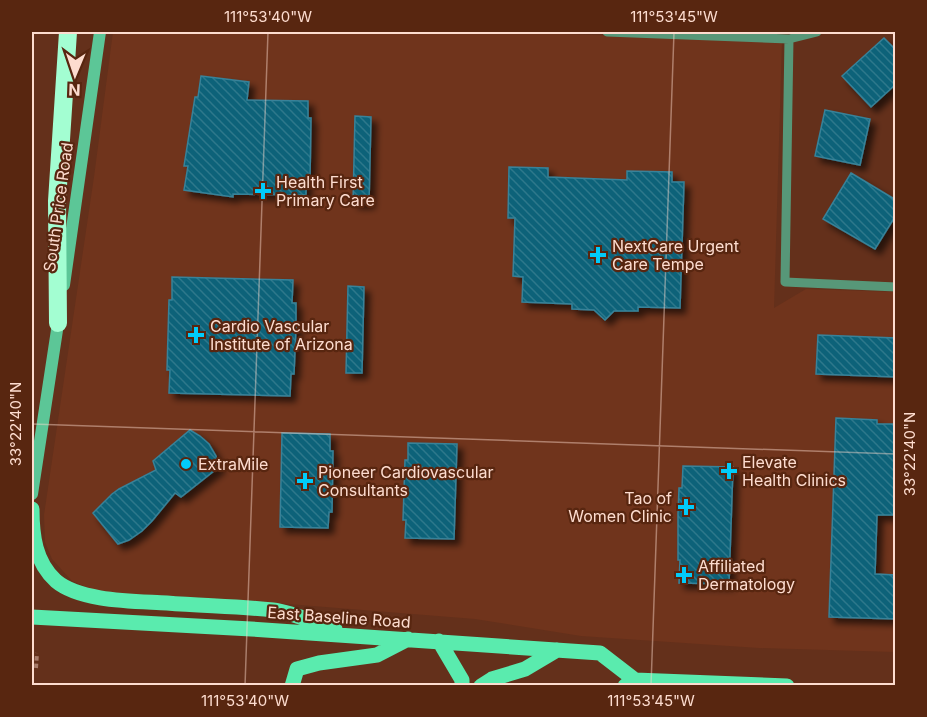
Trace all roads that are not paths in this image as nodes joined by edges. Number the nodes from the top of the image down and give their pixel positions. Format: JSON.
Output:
{"nodes":[{"id":1,"x":68,"y":32,"type":"edge"},
{"id":2,"x":100,"y":32,"type":"edge"},
{"id":3,"x":607,"y":32,"type":"edge"},
{"id":4,"x":817,"y":32,"type":"edge"},
{"id":5,"x":789,"y":39,"type":"junction"},
{"id":6,"x":896,"y":287,"type":"edge"},
{"id":7,"x":58,"y":322,"type":"junction"},
{"id":8,"x":32,"y":494,"type":"edge"},
{"id":9,"x":32,"y":509,"type":"edge"},
{"id":10,"x":32,"y":617,"type":"edge"},
{"id":11,"x":358,"y":636,"type":"junction"},
{"id":12,"x":408,"y":639,"type":"junction"},
{"id":13,"x":439,"y":641,"type":"junction"},
{"id":14,"x":557,"y":650,"type":"junction"},
{"id":15,"x":630,"y":683,"type":"edge"},
{"id":16,"x":292,"y":686,"type":"edge"},
{"id":17,"x":462,"y":686,"type":"edge"},
{"id":18,"x":481,"y":686,"type":"edge"},
{"id":19,"x":788,"y":686,"type":"edge"}],
"edges":[{"from":1,"to":7,"type":"highway"},
{"from":2,"to":7,"type":"main road","name":"South Price Road"},
{"from":3,"to":5,"type":"lane"},
{"from":4,"to":5,"type":"lane"},
{"from":5,"to":6,"type":"lane"},
{"from":7,"to":8,"type":"main road","name":"South Price Road"},
{"from":9,"to":11,"type":"main road"},
{"from":10,"to":11,"type":"main road","name":"East Baseline Road"},
{"from":11,"to":12,"type":"main road","name":"East Baseline Road"},
{"from":12,"to":13,"type":"main road","name":"East Baseline Road"},
{"from":12,"to":16,"type":"main road"},
{"from":13,"to":14,"type":"main road","name":"East Baseline Road"},
{"from":13,"to":17,"type":"main road"},
{"from":14,"to":15,"type":"main road","name":"East Baseline Road"},
{"from":14,"to":18,"type":"main road"},
{"from":15,"to":19,"type":"main road","name":"East Baseline Road"}]}
